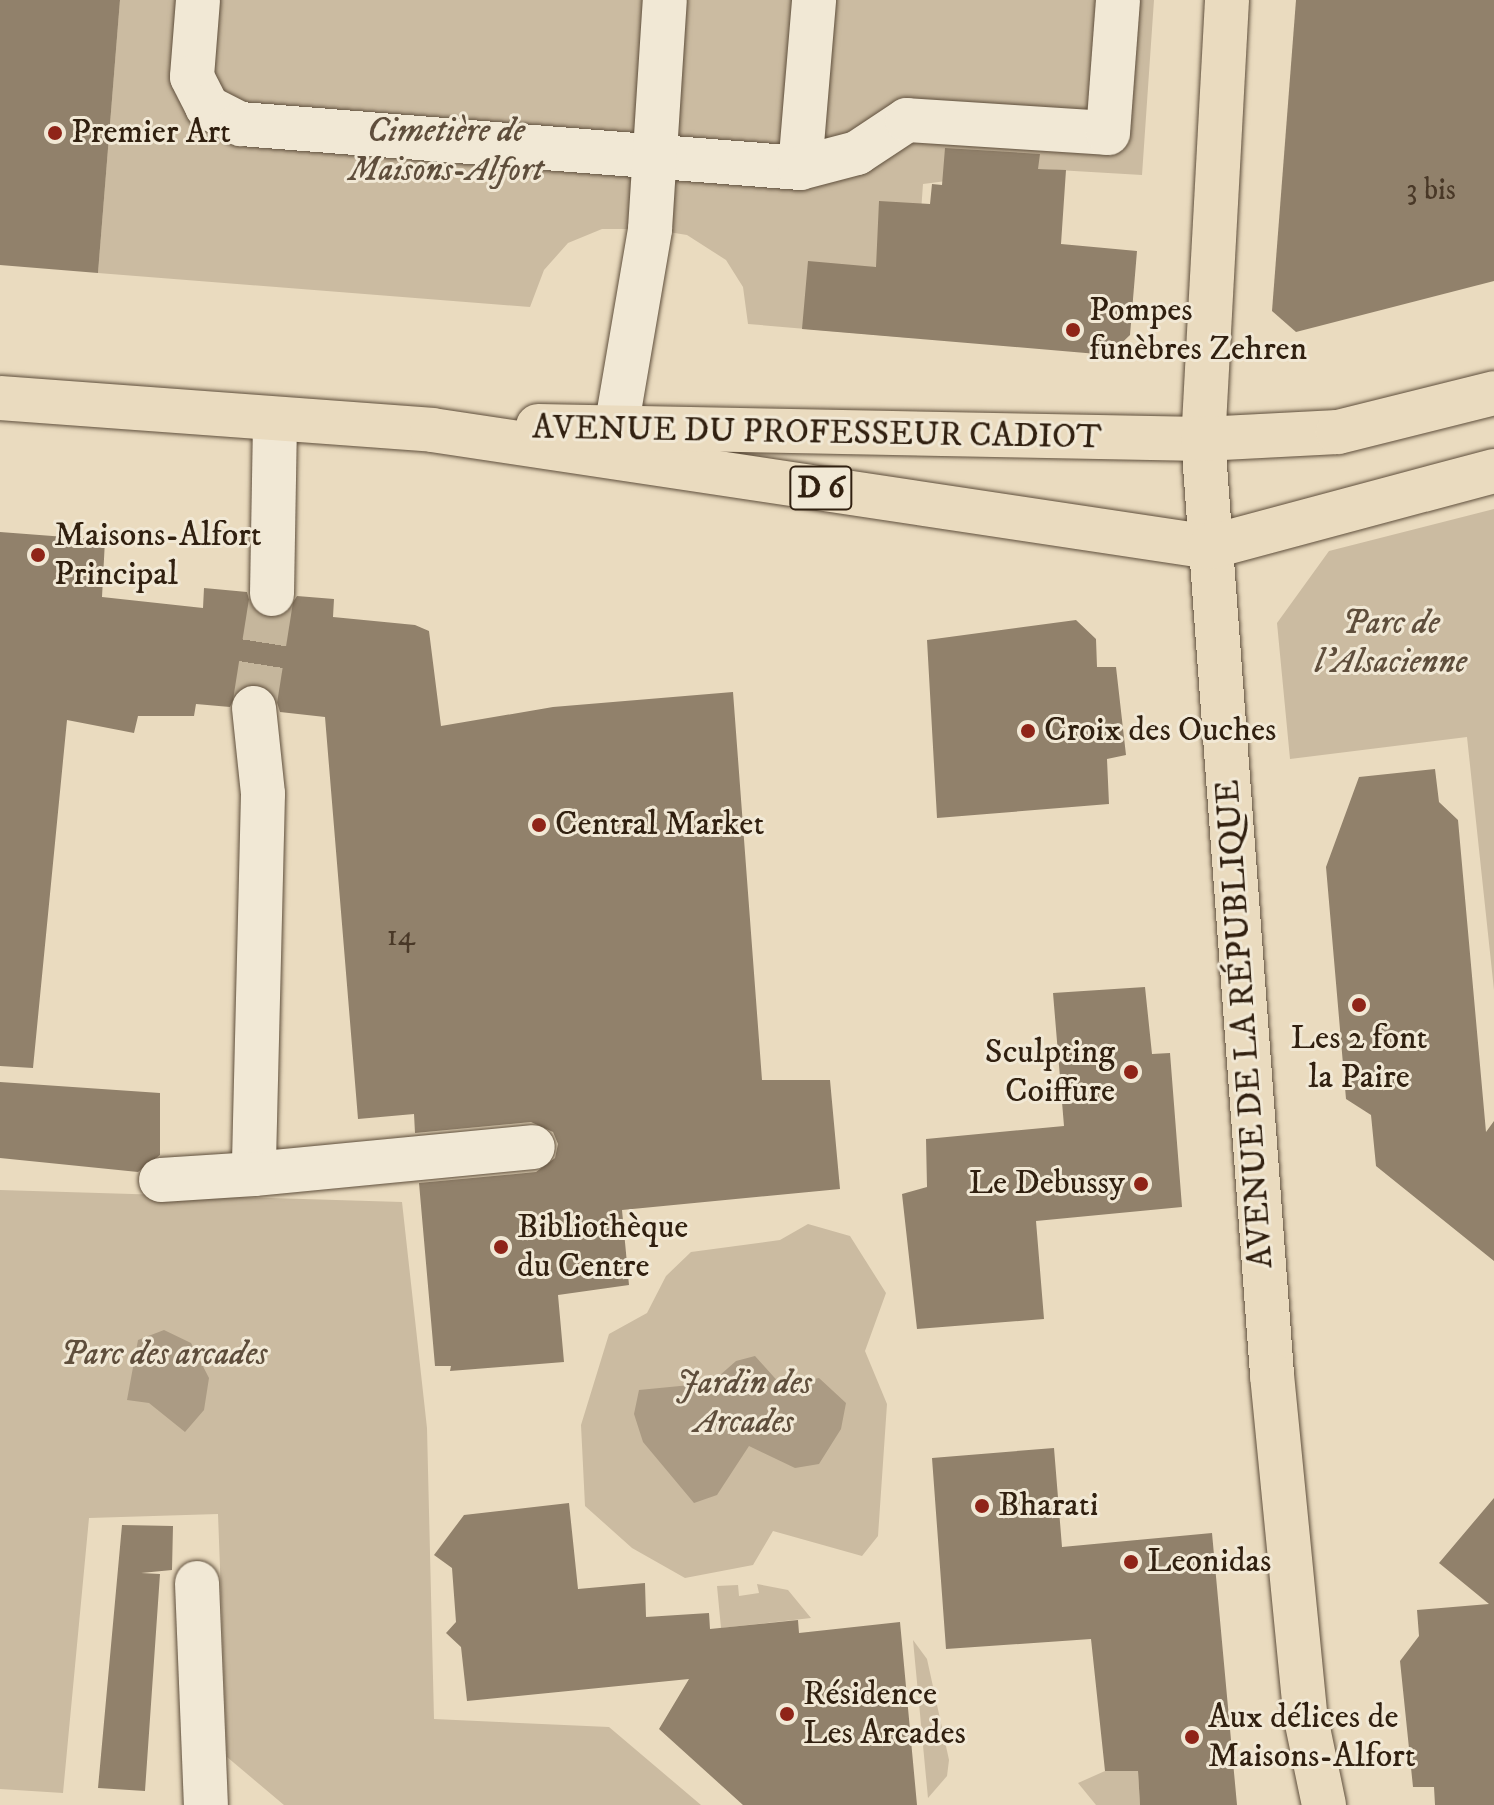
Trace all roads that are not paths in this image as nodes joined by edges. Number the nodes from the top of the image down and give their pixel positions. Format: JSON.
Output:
{"nodes":[{"id":1,"x":198,"y":0,"type":"edge"},
{"id":2,"x":665,"y":0,"type":"edge"},
{"id":3,"x":814,"y":0,"type":"edge"},
{"id":4,"x":1118,"y":0,"type":"edge"},
{"id":5,"x":1227,"y":0,"type":"edge"},
{"id":6,"x":652,"y":158,"type":"junction"},
{"id":7,"x":800,"y":168,"type":"junction"},
{"id":8,"x":1494,"y":393,"type":"edge"},
{"id":9,"x":0,"y":398,"type":"edge"},
{"id":10,"x":275,"y":420,"type":"junction"},
{"id":11,"x":617,"y":423,"type":"junction"},
{"id":12,"x":432,"y":430,"type":"junction"},
{"id":13,"x":1203,"y":439,"type":"junction"},
{"id":14,"x":1494,"y":471,"type":"edge"},
{"id":15,"x":1210,"y":547,"type":"junction"},
{"id":16,"x":272,"y":594,"type":"tunnel mouth"},
{"id":17,"x":254,"y":708,"type":"tunnel mouth"},
{"id":18,"x":533,"y":1147,"type":"dead end"},
{"id":19,"x":254,"y":1174,"type":"junction"},
{"id":20,"x":161,"y":1180,"type":"dead end"},
{"id":21,"x":197,"y":1583,"type":"dead end"},
{"id":22,"x":206,"y":1805,"type":"edge"},
{"id":23,"x":1324,"y":1805,"type":"edge"}],
"edges":[{"from":1,"to":6,"type":"street"},
{"from":2,"to":6,"type":"street"},
{"from":3,"to":7,"type":"street"},
{"from":4,"to":7,"type":"street"},
{"from":5,"to":13,"type":"main road","name":"AVENUE DE LA RÉPUBLIQUE"},
{"from":6,"to":7,"type":"street"},
{"from":6,"to":11,"type":"street"},
{"from":8,"to":13,"type":"main road","number":"D 6"},
{"from":9,"to":10,"type":"main road","name":"AVENUE DU PROFESSEUR CADIOT","number":"D 6"},
{"from":10,"to":12,"type":"main road","name":"AVENUE DU PROFESSEUR CADIOT","number":"D 6"},
{"from":10,"to":16,"type":"street"},
{"from":11,"to":12,"type":"main road","name":"AVENUE DU PROFESSEUR CADIOT","number":"D 6"},
{"from":11,"to":13,"type":"main road","name":"AVENUE DU PROFESSEUR CADIOT","number":"D 6"},
{"from":12,"to":15,"type":"main road","name":"AVENUE DU PROFESSEUR CADIOT","number":"D 6"},
{"from":13,"to":15,"type":"main road","name":"AVENUE DE LA RÉPUBLIQUE"},
{"from":14,"to":15,"type":"main road","number":"D 6"},
{"from":15,"to":23,"type":"main road","name":"AVENUE DE LA RÉPUBLIQUE"},
{"from":17,"to":19,"type":"street"},
{"from":18,"to":19,"type":"street"},
{"from":19,"to":20,"type":"street"},
{"from":21,"to":22,"type":"street"}]}
